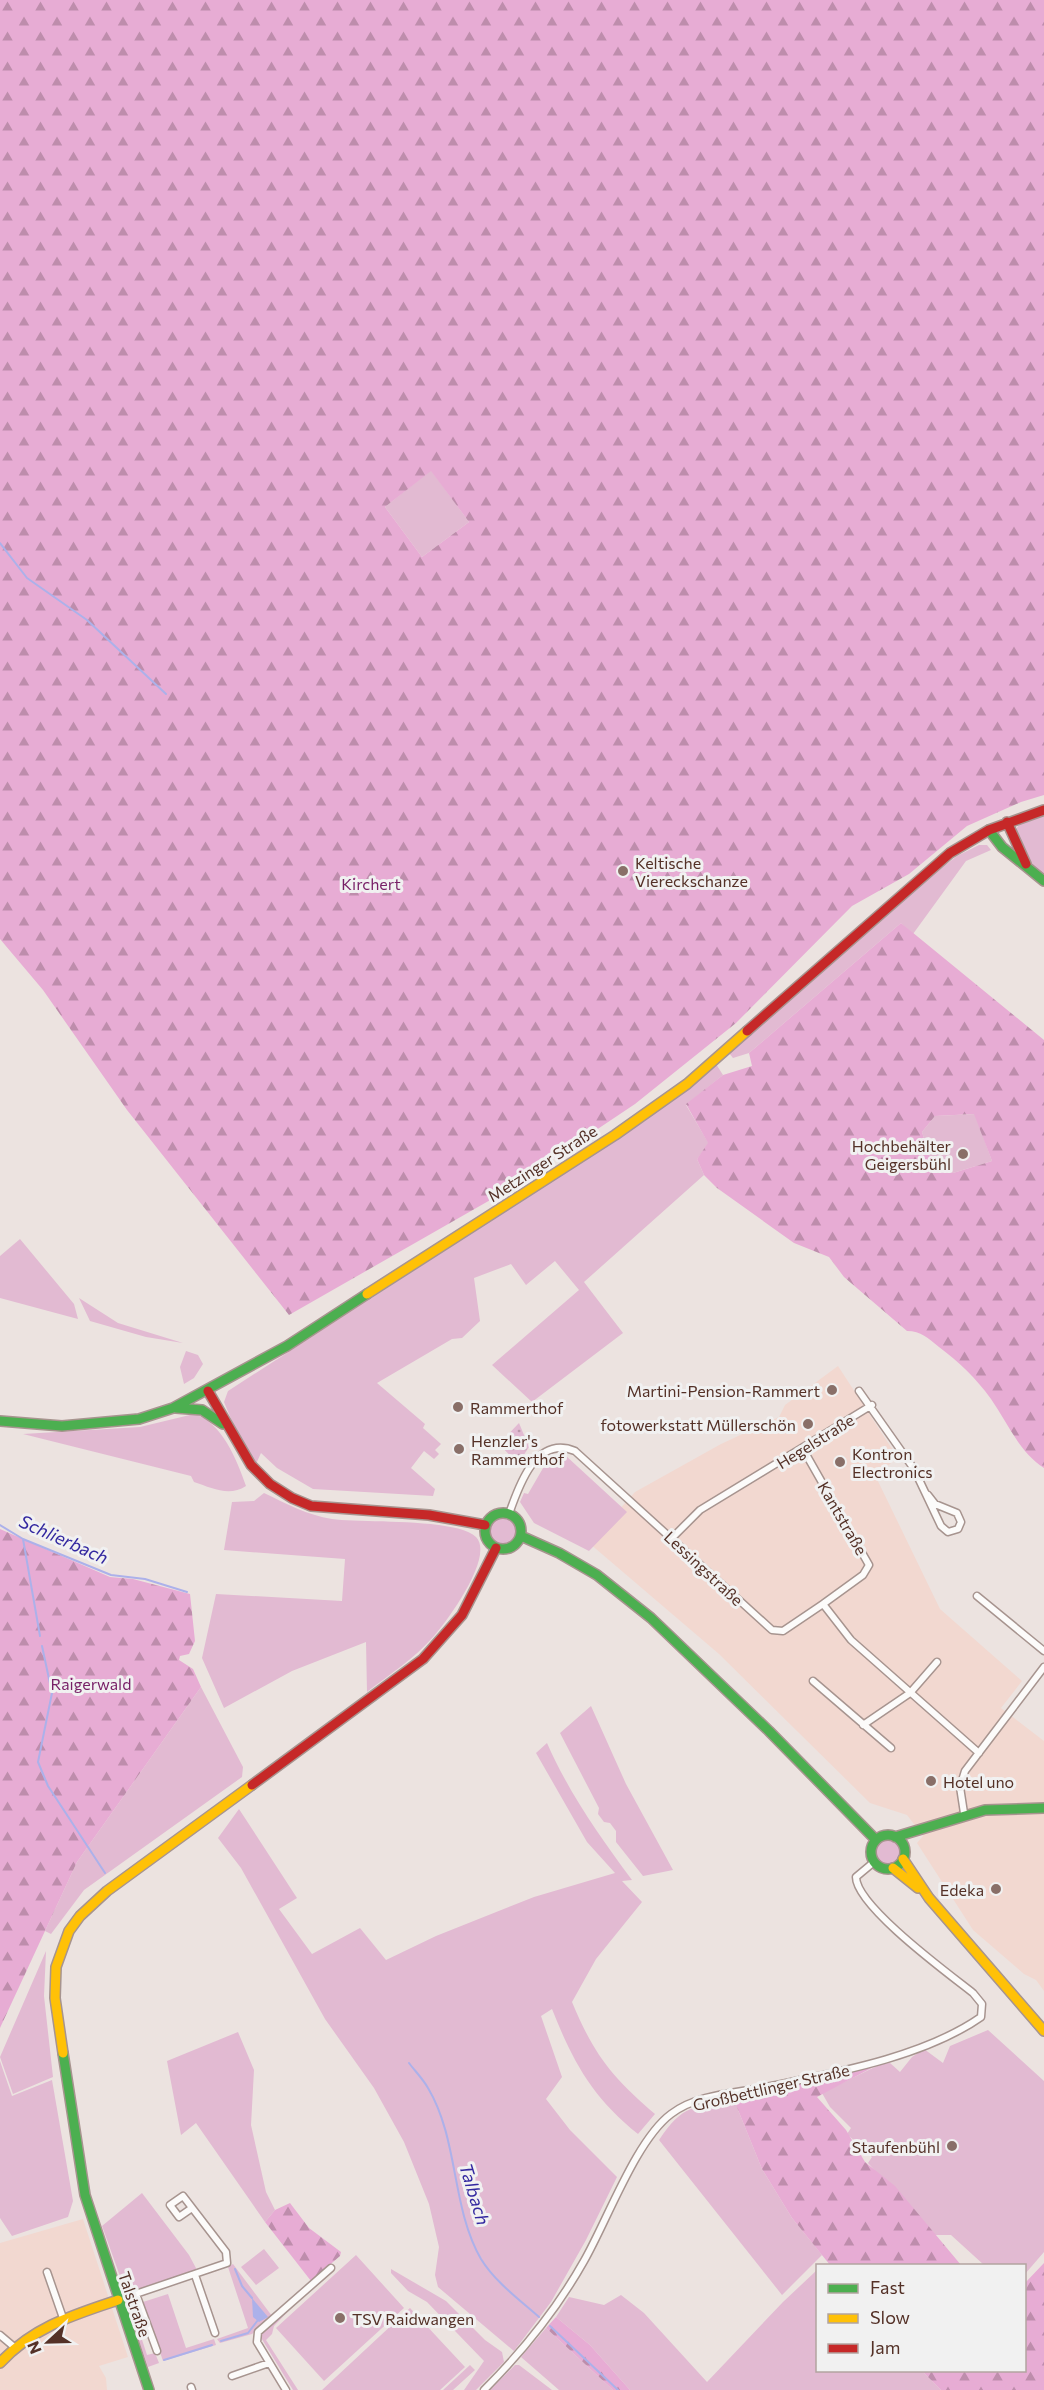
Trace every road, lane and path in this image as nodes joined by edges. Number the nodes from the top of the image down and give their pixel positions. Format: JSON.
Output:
{"nodes":[{"id":1,"x":1044,"y":810,"type":"edge"},
{"id":2,"x":1007,"y":822,"type":"junction"},
{"id":3,"x":989,"y":830,"type":"junction"},
{"id":4,"x":1027,"y":866,"type":"junction"},
{"id":5,"x":1044,"y":880,"type":"edge"},
{"id":6,"x":208,"y":1391,"type":"junction"},
{"id":7,"x":860,"y":1391,"type":"dead end"},
{"id":8,"x":872,"y":1405,"type":"junction"},
{"id":9,"x":173,"y":1408,"type":"junction"},
{"id":10,"x":0,"y":1421,"type":"edge"},
{"id":11,"x":229,"y":1430,"type":"junction"},
{"id":12,"x":803,"y":1449,"type":"junction"},
{"id":13,"x":928,"y":1495,"type":"junction"},
{"id":14,"x":509,"y":1514,"type":"junction"},
{"id":15,"x":485,"y":1526,"type":"junction"},
{"id":16,"x":520,"y":1536,"type":"junction"},
{"id":17,"x":672,"y":1538,"type":"junction"},
{"id":18,"x":496,"y":1548,"type":"junction"},
{"id":19,"x":977,"y":1596,"type":"dead end"},
{"id":20,"x":823,"y":1604,"type":"junction"},
{"id":21,"x":1044,"y":1651,"type":"edge"},
{"id":22,"x":938,"y":1662,"type":"dead end"},
{"id":23,"x":1044,"y":1667,"type":"edge"},
{"id":24,"x":813,"y":1680,"type":"dead end"},
{"id":25,"x":910,"y":1693,"type":"junction"},
{"id":26,"x":863,"y":1725,"type":"junction"},
{"id":27,"x":891,"y":1748,"type":"dead end"},
{"id":28,"x":979,"y":1753,"type":"junction"},
{"id":29,"x":1044,"y":1808,"type":"edge"},
{"id":30,"x":964,"y":1813,"type":"junction"},
{"id":31,"x":916,"y":1831,"type":"junction"},
{"id":32,"x":895,"y":1837,"type":"junction"},
{"id":33,"x":876,"y":1840,"type":"junction"},
{"id":34,"x":904,"y":1849,"type":"junction"},
{"id":35,"x":903,"y":1859,"type":"junction"},
{"id":36,"x":874,"y":1862,"type":"junction"},
{"id":37,"x":894,"y":1868,"type":"junction"},
{"id":38,"x":929,"y":1898,"type":"junction"},
{"id":39,"x":1044,"y":2031,"type":"edge"},
{"id":40,"x":192,"y":2208,"type":"dead end"},
{"id":41,"x":331,"y":2268,"type":"dead end"},
{"id":42,"x":47,"y":2272,"type":"dead end"},
{"id":43,"x":195,"y":2275,"type":"junction"},
{"id":44,"x":136,"y":2294,"type":"junction"},
{"id":45,"x":118,"y":2300,"type":"junction"},
{"id":46,"x":63,"y":2318,"type":"junction"},
{"id":47,"x":215,"y":2333,"type":"dead end"},
{"id":48,"x":0,"y":2335,"type":"edge"},
{"id":49,"x":13,"y":2346,"type":"junction"},
{"id":50,"x":156,"y":2351,"type":"dead end"},
{"id":51,"x":0,"y":2363,"type":"edge"},
{"id":52,"x":269,"y":2363,"type":"junction"},
{"id":53,"x":232,"y":2376,"type":"dead end"},
{"id":54,"x":149,"y":2390,"type":"edge"},
{"id":55,"x":286,"y":2390,"type":"edge"},
{"id":56,"x":484,"y":2390,"type":"edge"}],
"edges":[{"from":1,"to":2,"type":"street","name":"Metzinger Straße"},
{"from":2,"to":3,"type":"street","name":"Metzinger Straße"},
{"from":2,"to":4,"type":"street"},
{"from":3,"to":4,"type":"street"},
{"from":3,"to":6,"type":"street","name":"Metzinger Straße"},
{"from":4,"to":5,"type":"street"},
{"from":6,"to":9,"type":"street","name":"Metzinger Straße"},
{"from":6,"to":11,"type":"street"},
{"from":7,"to":8,"type":"street"},
{"from":8,"to":12,"type":"street","name":"Hegelstraße"},
{"from":8,"to":13,"type":"street","name":"Hegelstraße"},
{"from":9,"to":10,"type":"street","name":"Metzinger Straße"},
{"from":9,"to":11,"type":"street"},
{"from":11,"to":15,"type":"street"},
{"from":12,"to":17,"type":"street","name":"Hegelstraße"},
{"from":12,"to":20,"type":"street","name":"Kantstraße"},
{"from":13,"to":13,"type":"street","name":"Hegelstraße"},
{"from":14,"to":15,"type":"street"},
{"from":14,"to":16,"type":"street"},
{"from":14,"to":17,"type":"street","name":"Lessingstraße"},
{"from":15,"to":18,"type":"street"},
{"from":16,"to":18,"type":"street"},
{"from":16,"to":33,"type":"street"},
{"from":17,"to":20,"type":"street","name":"Lessingstraße"},
{"from":18,"to":45,"type":"street","name":"Talstraße"},
{"from":19,"to":21,"type":"street"},
{"from":20,"to":25,"type":"street"},
{"from":22,"to":25,"type":"street"},
{"from":23,"to":28,"type":"street"},
{"from":24,"to":26,"type":"street"},
{"from":25,"to":26,"type":"street"},
{"from":25,"to":28,"type":"street"},
{"from":26,"to":27,"type":"street"},
{"from":28,"to":30,"type":"street"},
{"from":29,"to":30,"type":"street"},
{"from":30,"to":31,"type":"street"},
{"from":31,"to":32,"type":"street"},
{"from":31,"to":34,"type":"street"},
{"from":32,"to":33,"type":"street"},
{"from":32,"to":34,"type":"street"},
{"from":33,"to":36,"type":"street"},
{"from":34,"to":35,"type":"street"},
{"from":35,"to":37,"type":"street"},
{"from":35,"to":38,"type":"street"},
{"from":36,"to":37,"type":"street"},
{"from":36,"to":56,"type":"street","name":"Großbettlinger Straße"},
{"from":37,"to":38,"type":"street"},
{"from":38,"to":39,"type":"street"},
{"from":40,"to":43,"type":"street"},
{"from":41,"to":52,"type":"street"},
{"from":42,"to":46,"type":"street"},
{"from":43,"to":44,"type":"street"},
{"from":43,"to":47,"type":"street"},
{"from":44,"to":45,"type":"street"},
{"from":44,"to":50,"type":"street"},
{"from":45,"to":46,"type":"street"},
{"from":45,"to":54,"type":"street","name":"Talstraße"},
{"from":46,"to":49,"type":"street"},
{"from":48,"to":49,"type":"street"},
{"from":49,"to":51,"type":"street"},
{"from":52,"to":53,"type":"street"},
{"from":52,"to":55,"type":"street"}]}
